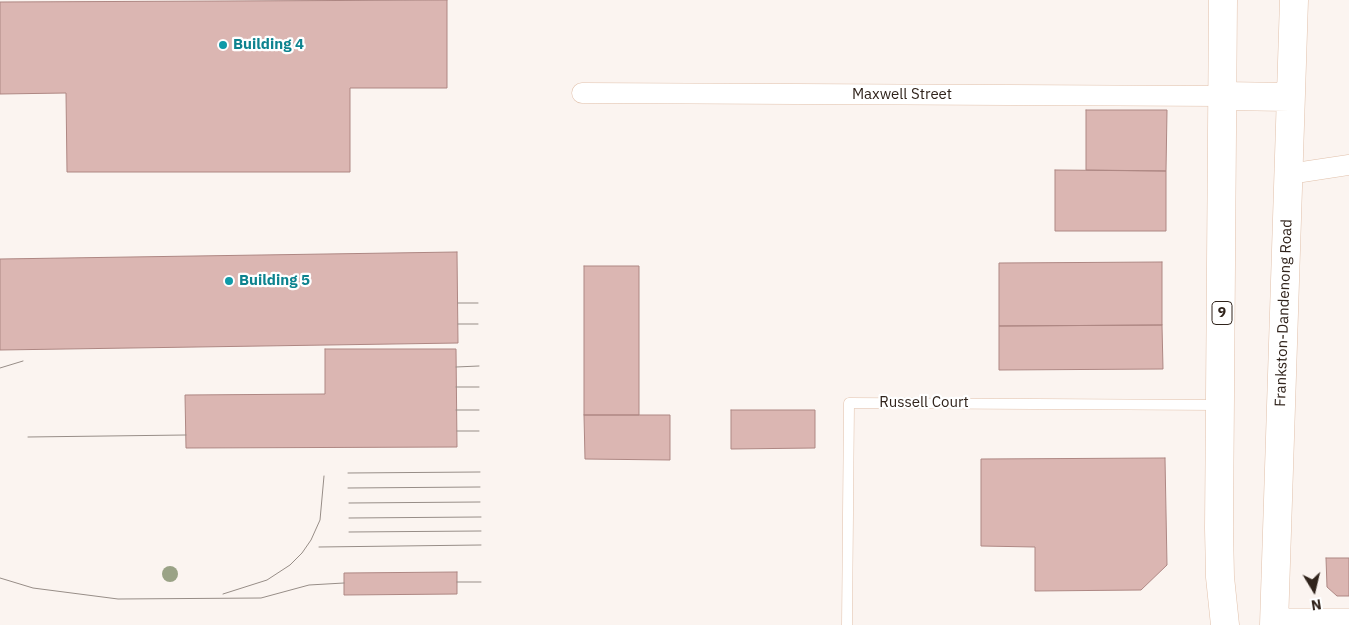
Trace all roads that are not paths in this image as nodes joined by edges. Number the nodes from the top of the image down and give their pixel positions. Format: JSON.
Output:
{"nodes":[{"id":1,"x":1223,"y":0,"type":"edge"},
{"id":2,"x":1294,"y":0,"type":"edge"},
{"id":3,"x":582,"y":93,"type":"dead end"},
{"id":4,"x":1222,"y":96,"type":"junction"},
{"id":5,"x":1290,"y":97,"type":"junction"},
{"id":6,"x":1349,"y":164,"type":"edge"},
{"id":7,"x":1289,"y":174,"type":"junction"},
{"id":8,"x":1220,"y":405,"type":"junction"},
{"id":9,"x":1349,"y":621,"type":"edge"},
{"id":10,"x":1269,"y":624,"type":"edge"},
{"id":11,"x":847,"y":625,"type":"edge"},
{"id":12,"x":1225,"y":625,"type":"edge"}],
"edges":[{"from":1,"to":4,"type":"highway","number":"9"},
{"from":2,"to":5,"type":"highway","name":"Frankston-Dandenong Road"},
{"from":3,"to":4,"type":"street","name":"Maxwell Street"},
{"from":4,"to":5,"type":"highway"},
{"from":4,"to":8,"type":"highway","number":"9"},
{"from":5,"to":7,"type":"highway","name":"Frankston-Dandenong Road"},
{"from":6,"to":7,"type":"street"},
{"from":7,"to":10,"type":"highway","name":"Frankston-Dandenong Road"},
{"from":8,"to":11,"type":"lane","name":"Russell Court"},
{"from":8,"to":12,"type":"highway","number":"9"},
{"from":9,"to":10,"type":"street"}]}
